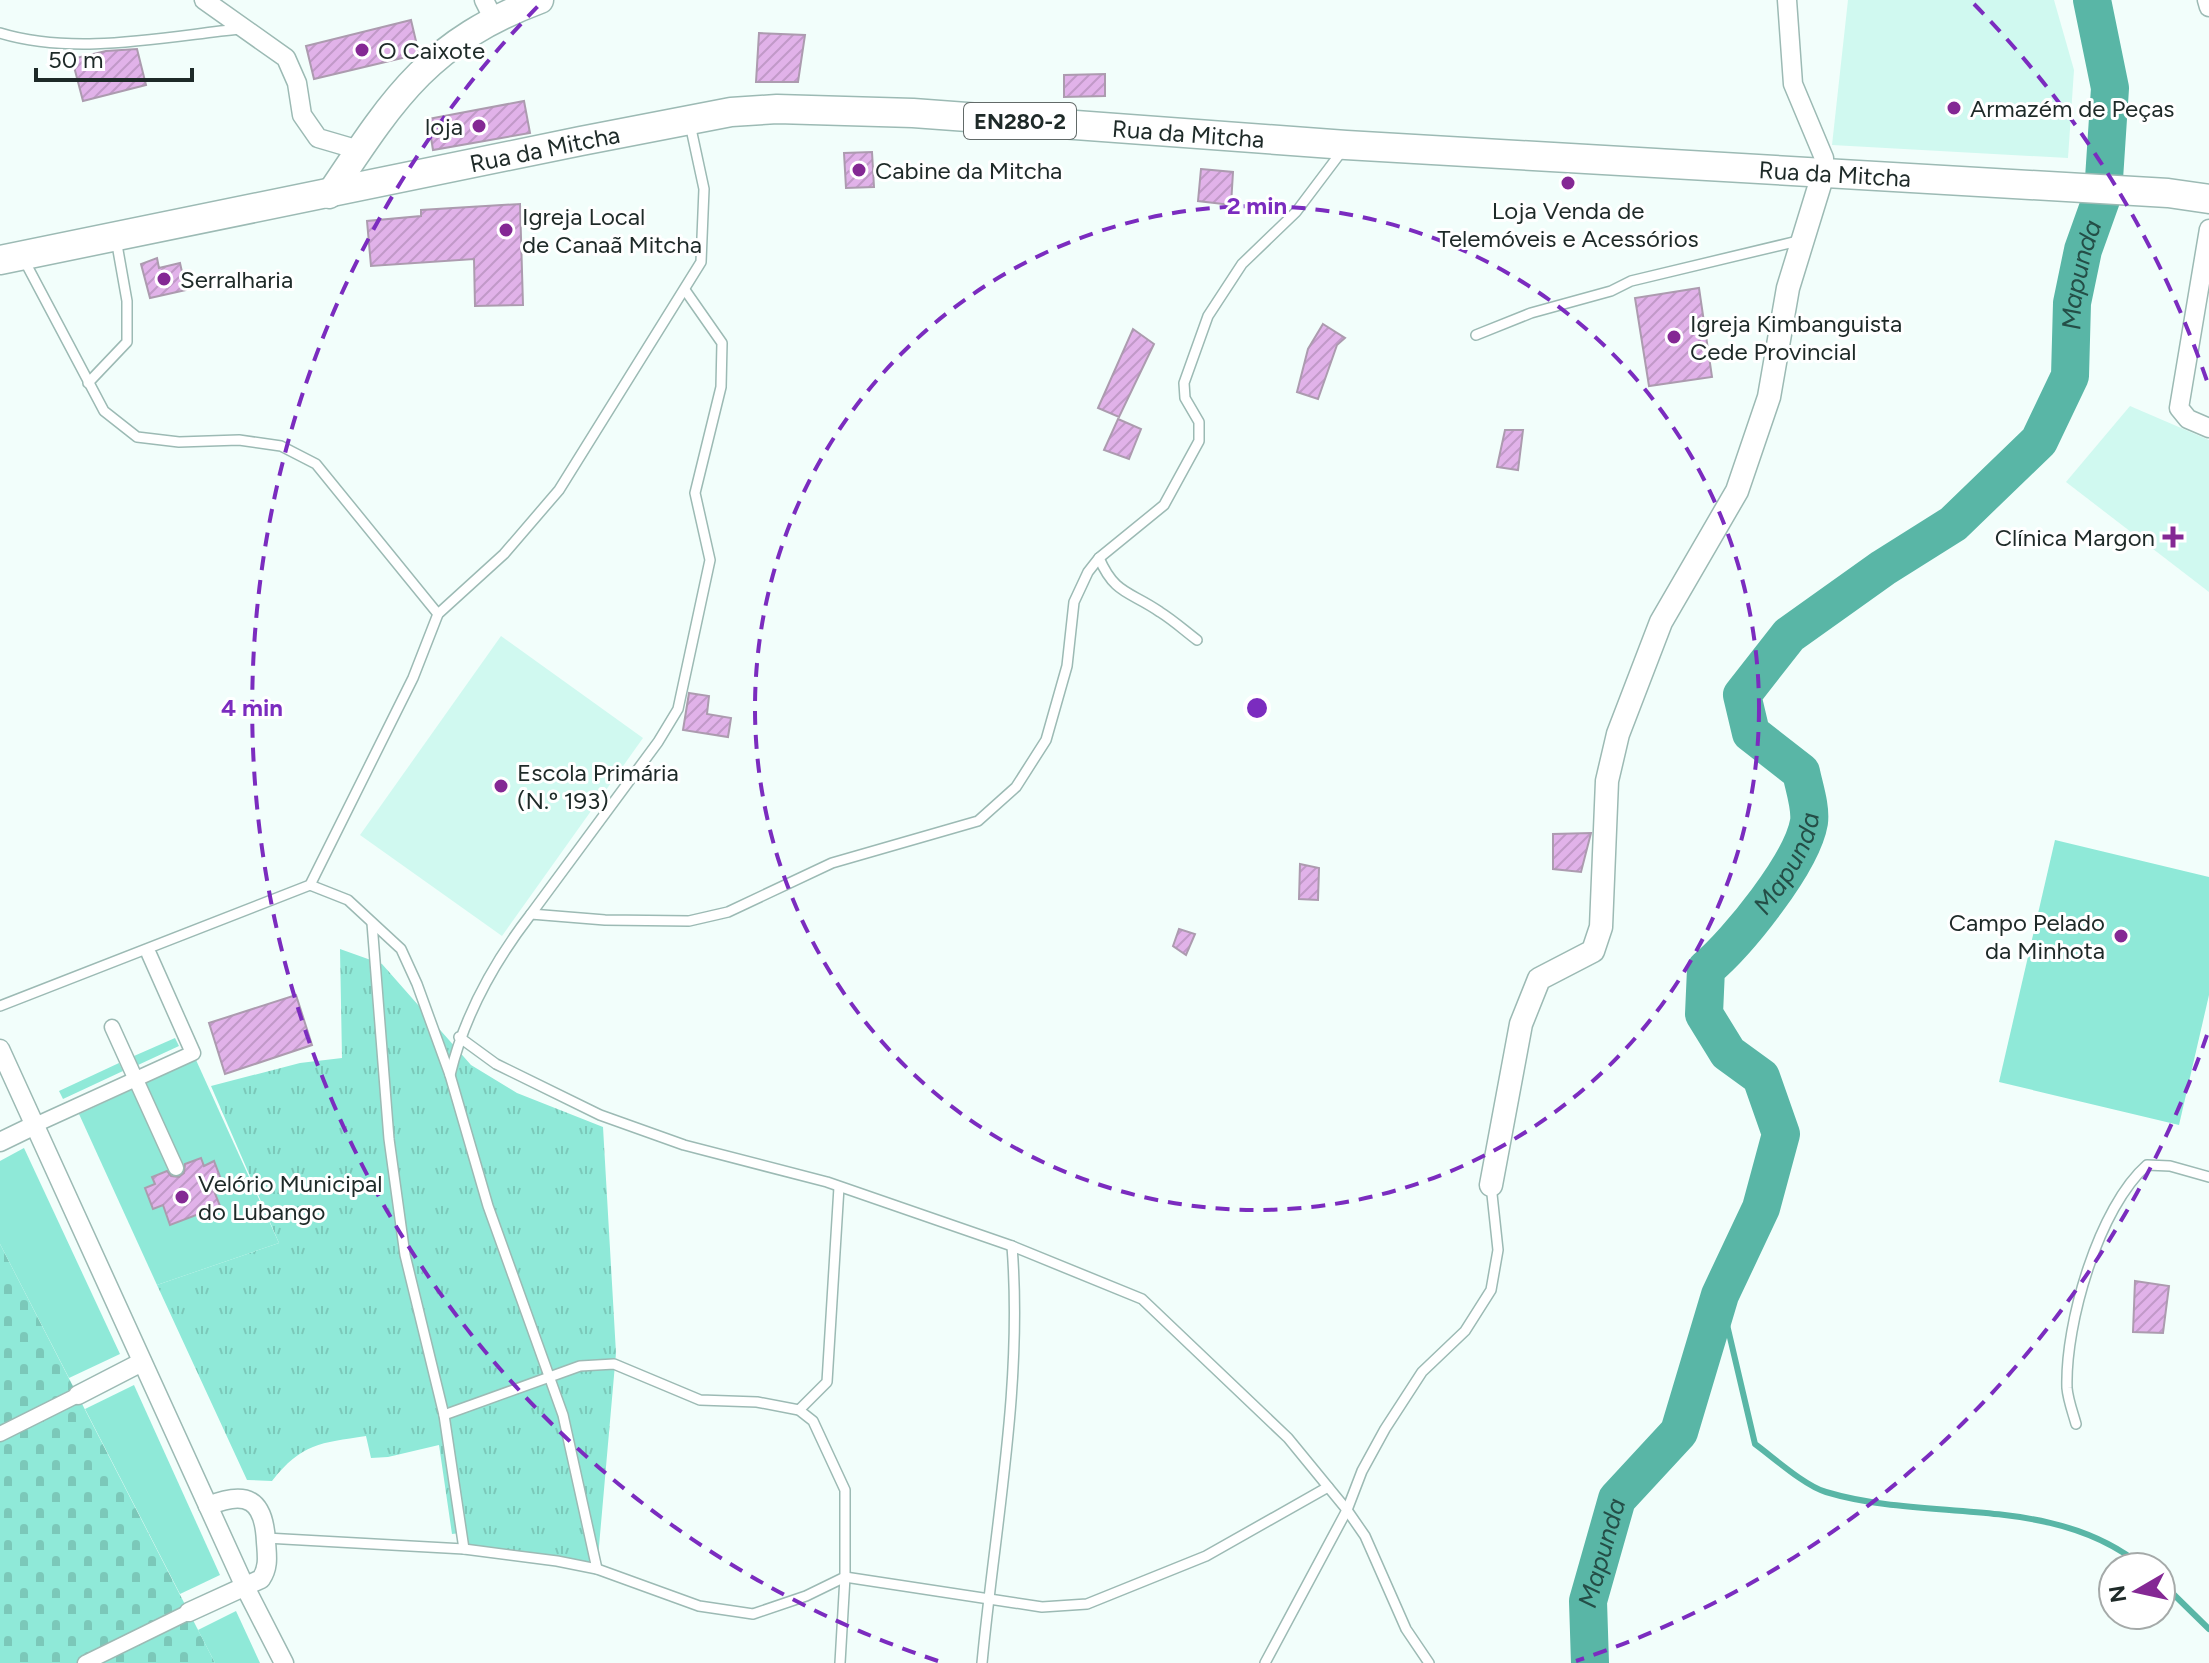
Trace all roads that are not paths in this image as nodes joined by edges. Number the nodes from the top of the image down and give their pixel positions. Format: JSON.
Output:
{"nodes":[{"id":1,"x":204,"y":0,"type":"edge"},
{"id":2,"x":540,"y":0,"type":"edge"},
{"id":3,"x":1787,"y":0,"type":"edge"},
{"id":4,"x":2207,"y":0,"type":"edge"},
{"id":5,"x":2209,"y":7,"type":"edge"},
{"id":6,"x":489,"y":9,"type":"edge"},
{"id":7,"x":240,"y":29,"type":"junction"},
{"id":8,"x":0,"y":33,"type":"edge"},
{"id":9,"x":690,"y":121,"type":"junction"},
{"id":10,"x":1346,"y":145,"type":"junction"},
{"id":11,"x":359,"y":150,"type":"junction"},
{"id":12,"x":1824,"y":171,"type":"junction"},
{"id":13,"x":329,"y":195,"type":"junction"},
{"id":14,"x":2209,"y":199,"type":"edge"},
{"id":15,"x":2209,"y":229,"type":"edge"},
{"id":16,"x":115,"y":237,"type":"junction"},
{"id":17,"x":1804,"y":240,"type":"junction"},
{"id":18,"x":11,"y":258,"type":"edge"},
{"id":19,"x":685,"y":290,"type":"junction"},
{"id":20,"x":1476,"y":335,"type":"dead end"},
{"id":21,"x":88,"y":383,"type":"junction"},
{"id":22,"x":2209,"y":428,"type":"edge"},
{"id":23,"x":1099,"y":558,"type":"junction"},
{"id":24,"x":438,"y":614,"type":"junction"},
{"id":25,"x":1197,"y":640,"type":"dead end"},
{"id":26,"x":310,"y":885,"type":"junction"},
{"id":27,"x":531,"y":914,"type":"junction"},
{"id":28,"x":372,"y":923,"type":"junction"},
{"id":29,"x":149,"y":954,"type":"dead end"},
{"id":30,"x":0,"y":1006,"type":"edge"},
{"id":31,"x":112,"y":1027,"type":"dead end"},
{"id":32,"x":459,"y":1037,"type":"junction"},
{"id":33,"x":0,"y":1049,"type":"edge"},
{"id":34,"x":450,"y":1075,"type":"junction"},
{"id":35,"x":136,"y":1079,"type":"junction"},
{"id":36,"x":35,"y":1125,"type":"junction"},
{"id":37,"x":0,"y":1142,"type":"edge"},
{"id":38,"x":176,"y":1168,"type":"dead end"},
{"id":39,"x":2209,"y":1177,"type":"edge"},
{"id":40,"x":1491,"y":1185,"type":"joint"},
{"id":41,"x":839,"y":1187,"type":"junction"},
{"id":42,"x":1012,"y":1246,"type":"junction"},
{"id":43,"x":142,"y":1362,"type":"junction"},
{"id":44,"x":550,"y":1377,"type":"junction"},
{"id":45,"x":78,"y":1395,"type":"joint"},
{"id":46,"x":799,"y":1410,"type":"junction"},
{"id":47,"x":444,"y":1415,"type":"junction"},
{"id":48,"x":2076,"y":1424,"type":"dead end"},
{"id":49,"x":0,"y":1434,"type":"edge"},
{"id":50,"x":1328,"y":1487,"type":"junction"},
{"id":51,"x":208,"y":1506,"type":"junction"},
{"id":52,"x":1347,"y":1510,"type":"junction"},
{"id":53,"x":266,"y":1538,"type":"junction"},
{"id":54,"x":464,"y":1549,"type":"junction"},
{"id":55,"x":597,"y":1569,"type":"junction"},
{"id":56,"x":845,"y":1577,"type":"junction"},
{"id":57,"x":245,"y":1587,"type":"junction"},
{"id":58,"x":988,"y":1601,"type":"junction"},
{"id":59,"x":189,"y":1612,"type":"joint"},
{"id":60,"x":85,"y":1663,"type":"edge"},
{"id":61,"x":284,"y":1663,"type":"edge"},
{"id":62,"x":840,"y":1663,"type":"edge"},
{"id":63,"x":982,"y":1663,"type":"edge"},
{"id":64,"x":1265,"y":1663,"type":"edge"},
{"id":65,"x":1429,"y":1663,"type":"edge"}],
"edges":[{"from":1,"to":7,"type":"street"},
{"from":2,"to":6,"type":"main road"},
{"from":3,"to":12,"type":"street"},
{"from":4,"to":5,"type":"street"},
{"from":6,"to":11,"type":"main road"},
{"from":7,"to":8,"type":"lane"},
{"from":7,"to":11,"type":"street"},
{"from":9,"to":10,"type":"main road","name":"Rua da Mitcha","number":"EN280-2"},
{"from":9,"to":13,"type":"main road","name":"Rua da Mitcha","number":"EN280-2"},
{"from":9,"to":19,"type":"lane"},
{"from":10,"to":12,"type":"main road","name":"Rua da Mitcha","number":"EN280-2"},
{"from":10,"to":23,"type":"lane"},
{"from":11,"to":13,"type":"main road"},
{"from":12,"to":14,"type":"main road","name":"Rua da Mitcha","number":"EN280-2"},
{"from":12,"to":17,"type":"street"},
{"from":13,"to":16,"type":"main road","name":"Rua da Mitcha","number":"EN280-2"},
{"from":15,"to":22,"type":"street"},
{"from":16,"to":18,"type":"main road","name":"Rua da Mitcha","number":"EN280-2"},
{"from":16,"to":21,"type":"lane"},
{"from":17,"to":20,"type":"lane"},
{"from":17,"to":40,"type":"street"},
{"from":18,"to":21,"type":"lane"},
{"from":19,"to":24,"type":"lane"},
{"from":19,"to":27,"type":"lane"},
{"from":21,"to":24,"type":"lane"},
{"from":23,"to":25,"type":"lane"},
{"from":23,"to":27,"type":"lane"},
{"from":24,"to":26,"type":"lane"},
{"from":26,"to":28,"type":"lane"},
{"from":26,"to":30,"type":"lane"},
{"from":27,"to":32,"type":"lane"},
{"from":28,"to":34,"type":"lane"},
{"from":28,"to":47,"type":"lane"},
{"from":29,"to":35,"type":"street"},
{"from":31,"to":35,"type":"street"},
{"from":32,"to":34,"type":"lane"},
{"from":32,"to":41,"type":"lane"},
{"from":33,"to":36,"type":"street"},
{"from":34,"to":44,"type":"lane"},
{"from":35,"to":36,"type":"street"},
{"from":35,"to":38,"type":"street"},
{"from":36,"to":37,"type":"street"},
{"from":36,"to":43,"type":"street"},
{"from":39,"to":48,"type":"lane"},
{"from":40,"to":52,"type":"lane"},
{"from":41,"to":42,"type":"lane"},
{"from":41,"to":46,"type":"lane"},
{"from":42,"to":50,"type":"lane"},
{"from":42,"to":58,"type":"lane"},
{"from":43,"to":45,"type":"street"},
{"from":43,"to":51,"type":"street"},
{"from":44,"to":46,"type":"lane"},
{"from":44,"to":47,"type":"lane"},
{"from":44,"to":55,"type":"lane"},
{"from":45,"to":49,"type":"street"},
{"from":46,"to":56,"type":"lane"},
{"from":47,"to":54,"type":"lane"},
{"from":50,"to":52,"type":"lane"},
{"from":50,"to":58,"type":"lane"},
{"from":51,"to":53,"type":"street"},
{"from":51,"to":57,"type":"street"},
{"from":52,"to":64,"type":"lane"},
{"from":52,"to":65,"type":"lane"},
{"from":53,"to":54,"type":"lane"},
{"from":53,"to":57,"type":"street"},
{"from":54,"to":55,"type":"lane"},
{"from":55,"to":56,"type":"lane"},
{"from":56,"to":58,"type":"lane"},
{"from":56,"to":62,"type":"lane"},
{"from":57,"to":59,"type":"street"},
{"from":57,"to":61,"type":"street"},
{"from":58,"to":63,"type":"lane"},
{"from":59,"to":60,"type":"street"}]}
